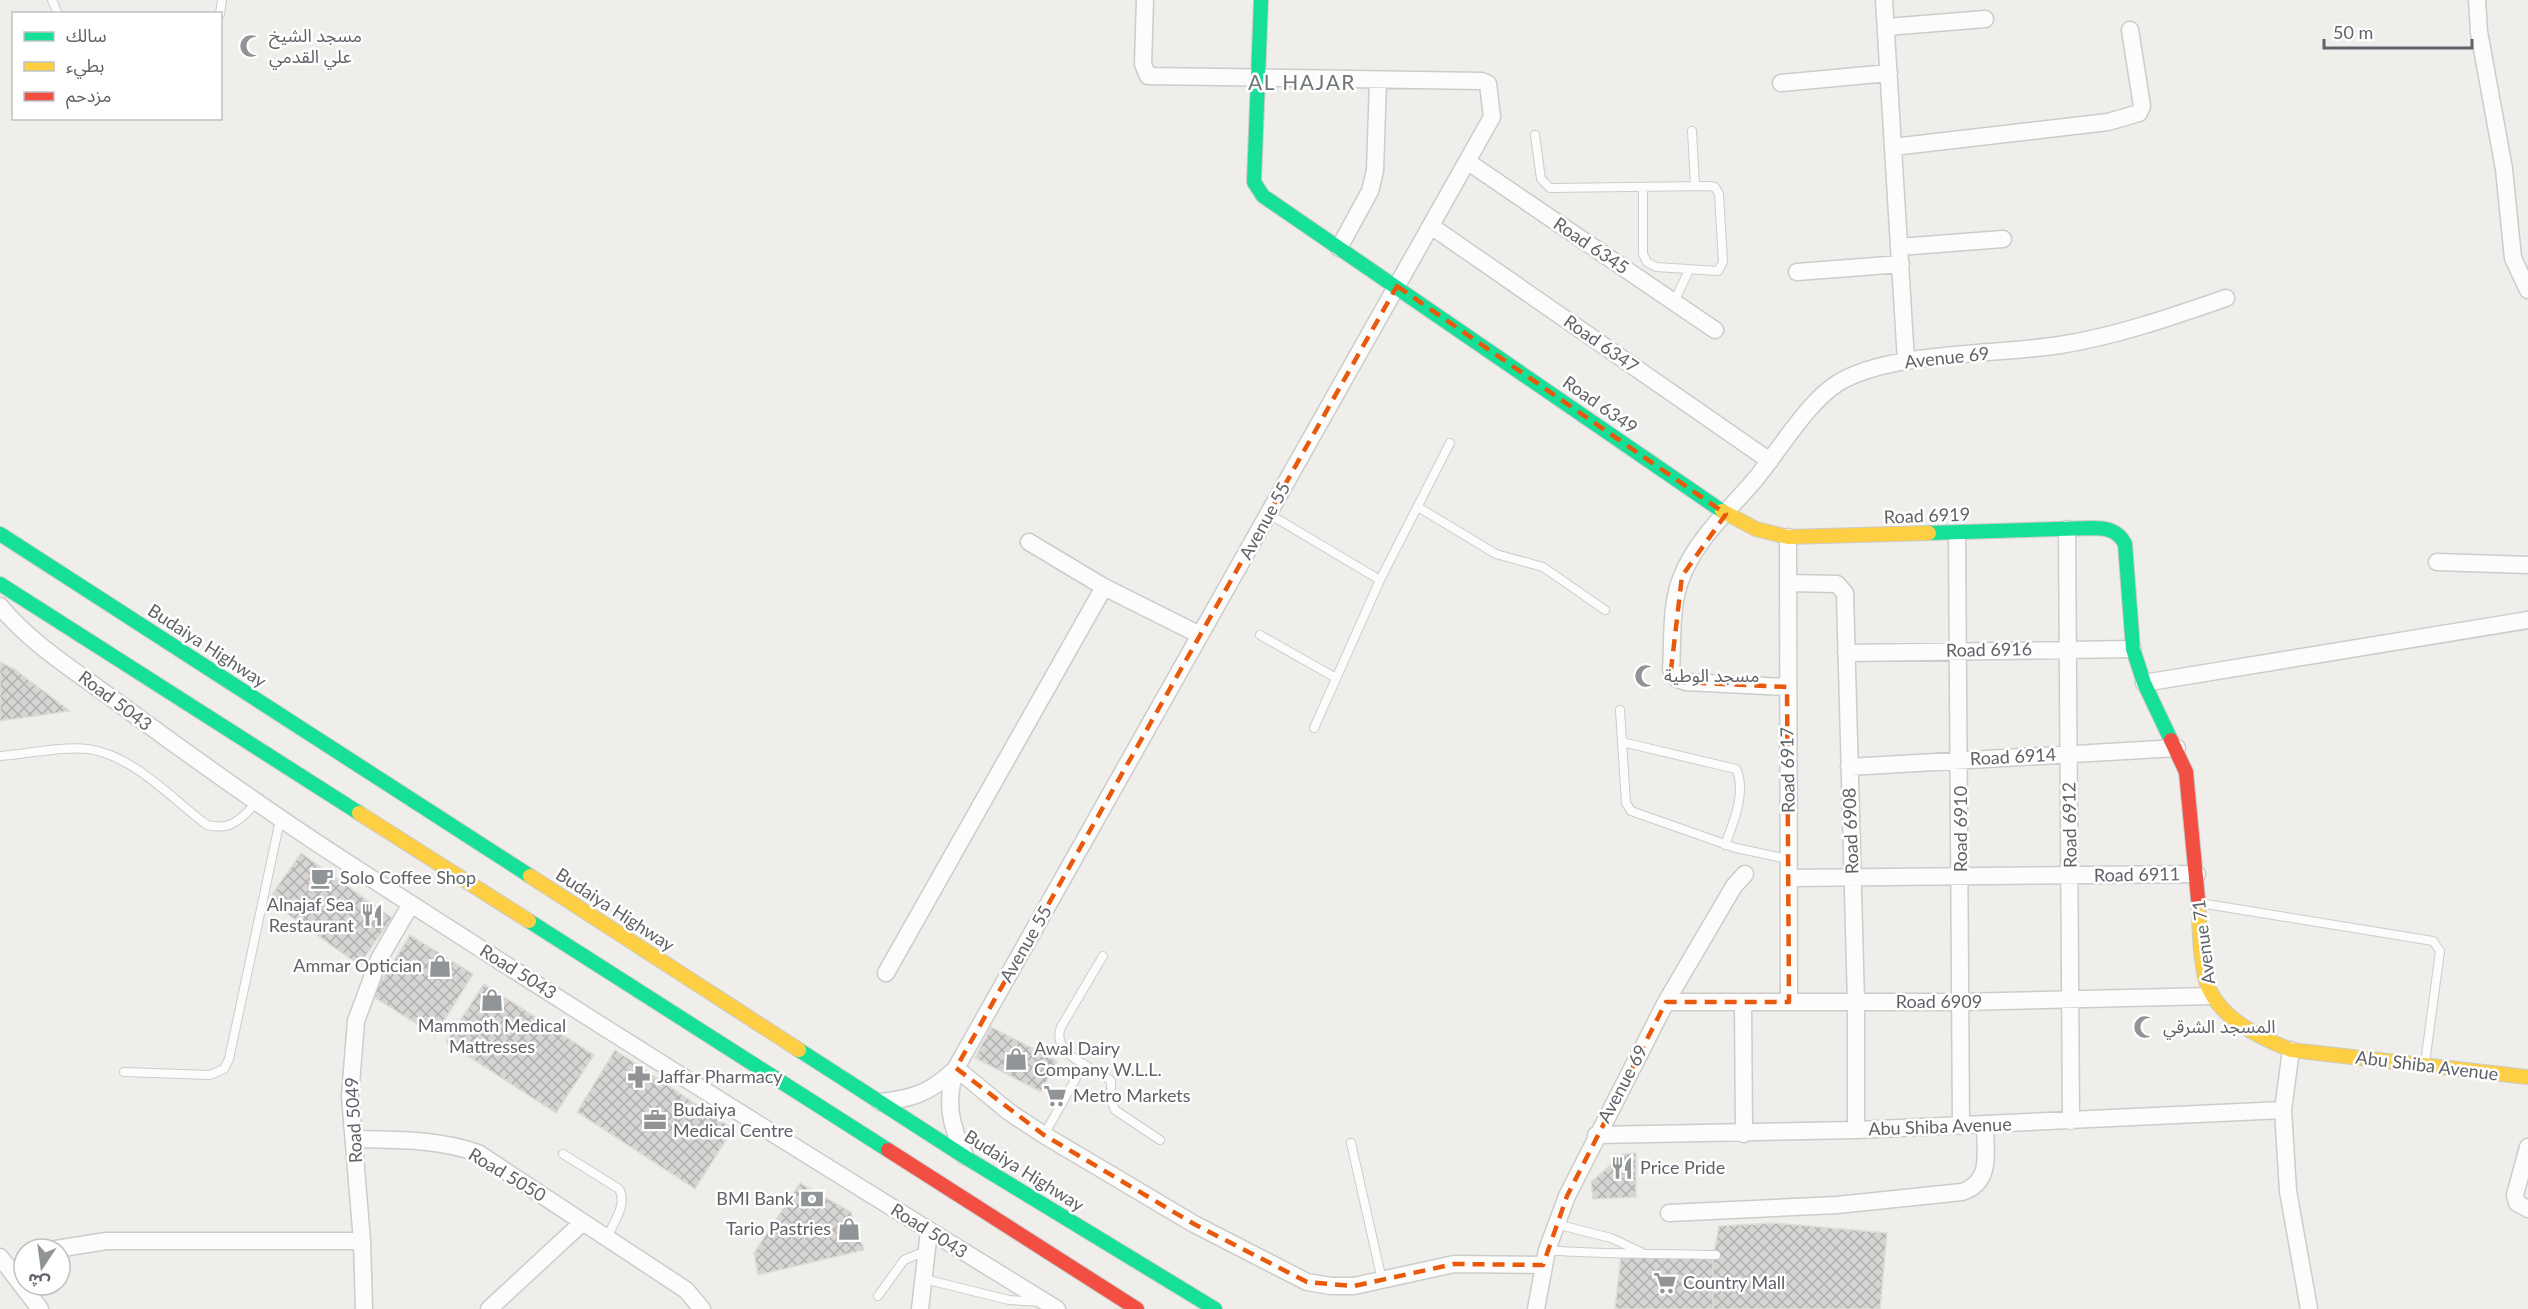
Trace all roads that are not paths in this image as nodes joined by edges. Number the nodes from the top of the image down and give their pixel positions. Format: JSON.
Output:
{"nodes":[{"id":1,"x":1145,"y":0,"type":"edge"},
{"id":2,"x":1261,"y":0,"type":"edge"},
{"id":3,"x":1884,"y":0,"type":"edge"},
{"id":4,"x":2477,"y":0,"type":"edge"},
{"id":5,"x":1985,"y":20,"type":"dead end"},
{"id":6,"x":1887,"y":27,"type":"junction"},
{"id":7,"x":2130,"y":30,"type":"dead end"},
{"id":8,"x":1889,"y":74,"type":"junction"},
{"id":9,"x":1260,"y":78,"type":"junction"},
{"id":10,"x":1378,"y":81,"type":"junction"},
{"id":11,"x":1781,"y":83,"type":"dead end"},
{"id":12,"x":1692,"y":131,"type":"dead end"},
{"id":13,"x":1535,"y":135,"type":"dead end"},
{"id":14,"x":1893,"y":147,"type":"junction"},
{"id":15,"x":1468,"y":162,"type":"junction"},
{"id":16,"x":1695,"y":186,"type":"junction"},
{"id":17,"x":1643,"y":187,"type":"junction"},
{"id":18,"x":1431,"y":226,"type":"junction"},
{"id":19,"x":2003,"y":239,"type":"dead end"},
{"id":20,"x":1899,"y":247,"type":"junction"},
{"id":21,"x":1339,"y":248,"type":"junction"},
{"id":22,"x":1901,"y":264,"type":"junction"},
{"id":23,"x":1689,"y":270,"type":"junction"},
{"id":24,"x":1797,"y":272,"type":"dead end"},
{"id":25,"x":1397,"y":286,"type":"junction"},
{"id":26,"x":2528,"y":290,"type":"edge"},
{"id":27,"x":2226,"y":298,"type":"dead end"},
{"id":28,"x":1674,"y":302,"type":"junction"},
{"id":29,"x":1715,"y":330,"type":"dead end"},
{"id":30,"x":1906,"y":361,"type":"junction"},
{"id":31,"x":1450,"y":443,"type":"dead end"},
{"id":32,"x":1770,"y":461,"type":"junction"},
{"id":33,"x":1418,"y":507,"type":"junction"},
{"id":34,"x":1726,"y":513,"type":"junction"},
{"id":35,"x":1269,"y":514,"type":"junction"},
{"id":36,"x":2067,"y":529,"type":"junction"},
{"id":37,"x":1957,"y":533,"type":"junction"},
{"id":38,"x":0,"y":534,"type":"edge"},
{"id":39,"x":1788,"y":537,"type":"junction"},
{"id":40,"x":1029,"y":543,"type":"dead end"},
{"id":41,"x":2437,"y":562,"type":"dead end"},
{"id":42,"x":2528,"y":565,"type":"edge"},
{"id":43,"x":1380,"y":580,"type":"junction"},
{"id":44,"x":1789,"y":583,"type":"junction"},
{"id":45,"x":0,"y":584,"type":"edge"},
{"id":46,"x":1104,"y":586,"type":"junction"},
{"id":47,"x":0,"y":606,"type":"edge"},
{"id":48,"x":1605,"y":610,"type":"dead end"},
{"id":49,"x":2528,"y":620,"type":"edge"},
{"id":50,"x":1200,"y":635,"type":"junction"},
{"id":51,"x":1260,"y":635,"type":"dead end"},
{"id":52,"x":2133,"y":649,"type":"junction"},
{"id":53,"x":2068,"y":650,"type":"junction"},
{"id":54,"x":1960,"y":651,"type":"junction"},
{"id":55,"x":1846,"y":653,"type":"junction"},
{"id":56,"x":1336,"y":678,"type":"junction"},
{"id":57,"x":2144,"y":683,"type":"junction"},
{"id":58,"x":1787,"y":687,"type":"junction"},
{"id":59,"x":1620,"y":710,"type":"dead end"},
{"id":60,"x":1314,"y":728,"type":"dead end"},
{"id":61,"x":1622,"y":742,"type":"junction"},
{"id":62,"x":2177,"y":748,"type":"junction"},
{"id":63,"x":2068,"y":754,"type":"junction"},
{"id":64,"x":0,"y":756,"type":"edge"},
{"id":65,"x":1960,"y":760,"type":"junction"},
{"id":66,"x":1849,"y":767,"type":"junction"},
{"id":67,"x":256,"y":803,"type":"junction"},
{"id":68,"x":280,"y":820,"type":"junction"},
{"id":69,"x":1725,"y":844,"type":"junction"},
{"id":70,"x":1788,"y":859,"type":"junction"},
{"id":71,"x":1745,"y":874,"type":"dead end"},
{"id":72,"x":2197,"y":874,"type":"junction"},
{"id":73,"x":1961,"y":876,"type":"junction"},
{"id":74,"x":2070,"y":876,"type":"junction"},
{"id":75,"x":1789,"y":878,"type":"junction"},
{"id":76,"x":1853,"y":878,"type":"junction"},
{"id":77,"x":2199,"y":902,"type":"junction"},
{"id":78,"x":411,"y":904,"type":"junction"},
{"id":79,"x":1103,"y":956,"type":"dead end"},
{"id":80,"x":886,"y":973,"type":"dead end"},
{"id":81,"x":2211,"y":996,"type":"junction"},
{"id":82,"x":2072,"y":999,"type":"junction"},
{"id":83,"x":1666,"y":1002,"type":"junction"},
{"id":84,"x":1743,"y":1002,"type":"junction"},
{"id":85,"x":1789,"y":1002,"type":"junction"},
{"id":86,"x":1856,"y":1002,"type":"junction"},
{"id":87,"x":1961,"y":1002,"type":"junction"},
{"id":88,"x":2291,"y":1050,"type":"junction"},
{"id":89,"x":1084,"y":1064,"type":"junction"},
{"id":90,"x":2425,"y":1065,"type":"junction"},
{"id":91,"x":956,"y":1068,"type":"junction"},
{"id":92,"x":124,"y":1072,"type":"dead end"},
{"id":93,"x":2528,"y":1077,"type":"edge"},
{"id":94,"x":880,"y":1102,"type":"junction"},
{"id":95,"x":2283,"y":1110,"type":"junction"},
{"id":96,"x":2071,"y":1121,"type":"junction"},
{"id":97,"x":1985,"y":1125,"type":"junction"},
{"id":98,"x":1961,"y":1126,"type":"junction"},
{"id":99,"x":1856,"y":1130,"type":"junction"},
{"id":100,"x":1744,"y":1134,"type":"junction"},
{"id":101,"x":1044,"y":1135,"type":"junction"},
{"id":102,"x":1596,"y":1135,"type":"junction"},
{"id":103,"x":355,"y":1139,"type":"junction"},
{"id":104,"x":1160,"y":1140,"type":"dead end"},
{"id":105,"x":1351,"y":1143,"type":"dead end"},
{"id":106,"x":2528,"y":1148,"type":"edge"},
{"id":107,"x":563,"y":1155,"type":"dead end"},
{"id":108,"x":965,"y":1157,"type":"junction"},
{"id":109,"x":2528,"y":1209,"type":"edge"},
{"id":110,"x":1669,"y":1213,"type":"dead end"},
{"id":111,"x":582,"y":1222,"type":"junction"},
{"id":112,"x":1556,"y":1224,"type":"junction"},
{"id":113,"x":928,"y":1231,"type":"junction"},
{"id":114,"x":607,"y":1238,"type":"junction"},
{"id":115,"x":362,"y":1241,"type":"junction"},
{"id":116,"x":72,"y":1246,"type":"edge"},
{"id":117,"x":926,"y":1251,"type":"junction"},
{"id":118,"x":1641,"y":1252,"type":"junction"},
{"id":119,"x":1716,"y":1255,"type":"dead end"},
{"id":120,"x":1545,"y":1257,"type":"junction"},
{"id":121,"x":11,"y":1261,"type":"edge"},
{"id":122,"x":924,"y":1279,"type":"junction"},
{"id":123,"x":1382,"y":1280,"type":"junction"},
{"id":124,"x":878,"y":1296,"type":"dead end"},
{"id":125,"x":1050,"y":1305,"type":"edge"},
{"id":126,"x":40,"y":1309,"type":"edge"},
{"id":127,"x":364,"y":1309,"type":"edge"},
{"id":128,"x":489,"y":1309,"type":"edge"},
{"id":129,"x":702,"y":1309,"type":"edge"},
{"id":130,"x":920,"y":1309,"type":"edge"},
{"id":131,"x":1137,"y":1309,"type":"edge"},
{"id":132,"x":1215,"y":1309,"type":"edge"},
{"id":133,"x":1536,"y":1309,"type":"edge"},
{"id":134,"x":2309,"y":1309,"type":"edge"}],
"edges":[{"from":1,"to":9,"type":"street"},
{"from":2,"to":9,"type":"main road"},
{"from":3,"to":6,"type":"street"},
{"from":4,"to":26,"type":"street"},
{"from":5,"to":6,"type":"street"},
{"from":6,"to":8,"type":"street"},
{"from":7,"to":14,"type":"street"},
{"from":8,"to":11,"type":"street"},
{"from":8,"to":14,"type":"street"},
{"from":9,"to":10,"type":"street"},
{"from":9,"to":21,"type":"main road"},
{"from":10,"to":15,"type":"street","name":"Avenue 55"},
{"from":10,"to":21,"type":"street"},
{"from":12,"to":16,"type":"lane"},
{"from":13,"to":17,"type":"lane"},
{"from":14,"to":20,"type":"street"},
{"from":15,"to":18,"type":"street","name":"Avenue 55"},
{"from":15,"to":28,"type":"street","name":"Road 6345"},
{"from":16,"to":17,"type":"lane"},
{"from":16,"to":23,"type":"lane"},
{"from":17,"to":23,"type":"lane"},
{"from":18,"to":25,"type":"street","name":"Avenue 55"},
{"from":18,"to":32,"type":"street","name":"Road 6347"},
{"from":19,"to":20,"type":"street"},
{"from":20,"to":22,"type":"street"},
{"from":21,"to":25,"type":"main road"},
{"from":22,"to":24,"type":"street"},
{"from":22,"to":30,"type":"street"},
{"from":23,"to":28,"type":"lane"},
{"from":25,"to":34,"type":"main road","name":"Road 6349"},
{"from":25,"to":35,"type":"street","name":"Avenue 55"},
{"from":27,"to":30,"type":"street","name":"Avenue 69"},
{"from":28,"to":29,"type":"street","name":"Road 6345"},
{"from":30,"to":32,"type":"street","name":"Avenue 69"},
{"from":31,"to":33,"type":"lane"},
{"from":32,"to":34,"type":"street","name":"Avenue 69"},
{"from":33,"to":43,"type":"lane"},
{"from":33,"to":48,"type":"lane"},
{"from":34,"to":39,"type":"main road","name":"Road 6349"},
{"from":34,"to":58,"type":"street","name":"Avenue 69"},
{"from":35,"to":43,"type":"lane"},
{"from":35,"to":50,"type":"street","name":"Avenue 55"},
{"from":36,"to":37,"type":"main road","name":"Road 6919"},
{"from":36,"to":52,"type":"main road","name":"Avenue 71"},
{"from":36,"to":53,"type":"street","name":"Road 6912"},
{"from":37,"to":39,"type":"main road","name":"Road 6919"},
{"from":37,"to":54,"type":"street","name":"Road 6910"},
{"from":38,"to":94,"type":"main road","name":"Budaiya Highway"},
{"from":39,"to":44,"type":"street","name":"Road 6917"},
{"from":40,"to":46,"type":"street"},
{"from":41,"to":42,"type":"street"},
{"from":43,"to":56,"type":"lane"},
{"from":44,"to":55,"type":"street","name":"Road 6908"},
{"from":44,"to":58,"type":"street","name":"Road 6917"},
{"from":45,"to":131,"type":"main road"},
{"from":46,"to":50,"type":"street"},
{"from":46,"to":80,"type":"street"},
{"from":47,"to":67,"type":"street","name":"Road 5043"},
{"from":49,"to":57,"type":"street"},
{"from":50,"to":91,"type":"street","name":"Avenue 55"},
{"from":51,"to":56,"type":"lane"},
{"from":52,"to":53,"type":"street","name":"Road 6916"},
{"from":52,"to":57,"type":"main road","name":"Avenue 71"},
{"from":53,"to":54,"type":"street","name":"Road 6916"},
{"from":53,"to":63,"type":"street","name":"Road 6912"},
{"from":54,"to":55,"type":"street","name":"Road 6916"},
{"from":54,"to":65,"type":"street","name":"Road 6910"},
{"from":55,"to":66,"type":"street","name":"Road 6908"},
{"from":56,"to":60,"type":"lane"},
{"from":57,"to":62,"type":"main road","name":"Avenue 71"},
{"from":58,"to":70,"type":"street","name":"Road 6917"},
{"from":59,"to":61,"type":"lane"},
{"from":61,"to":69,"type":"lane"},
{"from":61,"to":69,"type":"lane"},
{"from":62,"to":63,"type":"street","name":"Road 6914"},
{"from":62,"to":72,"type":"main road","name":"Avenue 71"},
{"from":63,"to":65,"type":"street","name":"Road 6914"},
{"from":63,"to":74,"type":"street","name":"Road 6912"},
{"from":64,"to":67,"type":"lane"},
{"from":65,"to":66,"type":"street","name":"Road 6914"},
{"from":65,"to":73,"type":"street","name":"Road 6910"},
{"from":66,"to":76,"type":"street","name":"Road 6908"},
{"from":67,"to":68,"type":"street","name":"Road 5043"},
{"from":68,"to":78,"type":"street","name":"Road 5043"},
{"from":68,"to":92,"type":"lane"},
{"from":69,"to":70,"type":"lane"},
{"from":70,"to":75,"type":"street","name":"Road 6917"},
{"from":71,"to":83,"type":"street","name":"Avenue 69"},
{"from":72,"to":74,"type":"street","name":"Road 6911"},
{"from":72,"to":77,"type":"main road","name":"Avenue 71"},
{"from":73,"to":74,"type":"street","name":"Road 6911"},
{"from":73,"to":76,"type":"street","name":"Road 6911"},
{"from":73,"to":87,"type":"street","name":"Road 6910"},
{"from":74,"to":82,"type":"street","name":"Road 6912"},
{"from":75,"to":76,"type":"street","name":"Road 6911"},
{"from":75,"to":85,"type":"street","name":"Road 6917"},
{"from":76,"to":86,"type":"street","name":"Road 6908"},
{"from":77,"to":81,"type":"main road","name":"Avenue 71"},
{"from":77,"to":90,"type":"lane"},
{"from":78,"to":103,"type":"street","name":"Road 5049"},
{"from":78,"to":113,"type":"street","name":"Road 5043"},
{"from":79,"to":89,"type":"lane"},
{"from":81,"to":82,"type":"street","name":"Road 6909"},
{"from":81,"to":88,"type":"main road","name":"Avenue 71"},
{"from":82,"to":87,"type":"street","name":"Road 6909"},
{"from":82,"to":96,"type":"street","name":"Road 6912"},
{"from":83,"to":84,"type":"street","name":"Road 6909"},
{"from":83,"to":102,"type":"street","name":"Avenue 69"},
{"from":84,"to":85,"type":"street","name":"Road 6909"},
{"from":84,"to":100,"type":"street"},
{"from":85,"to":86,"type":"street","name":"Road 6909"},
{"from":86,"to":87,"type":"street","name":"Road 6909"},
{"from":86,"to":99,"type":"street","name":"Road 6908"},
{"from":87,"to":98,"type":"street","name":"Road 6910"},
{"from":88,"to":90,"type":"main road","name":"Abu Shiba Avenue"},
{"from":88,"to":95,"type":"street"},
{"from":89,"to":101,"type":"lane"},
{"from":89,"to":104,"type":"lane"},
{"from":90,"to":93,"type":"main road","name":"Abu Shiba Avenue"},
{"from":91,"to":94,"type":"street","name":"Avenue 55"},
{"from":91,"to":101,"type":"street"},
{"from":91,"to":108,"type":"street","name":"Avenue 55"},
{"from":94,"to":108,"type":"main road","name":"Budaiya Highway"},
{"from":95,"to":96,"type":"street","name":"Abu Shiba Avenue"},
{"from":95,"to":134,"type":"street"},
{"from":96,"to":97,"type":"street","name":"Abu Shiba Avenue"},
{"from":97,"to":98,"type":"street","name":"Abu Shiba Avenue"},
{"from":97,"to":110,"type":"street"},
{"from":98,"to":99,"type":"street","name":"Abu Shiba Avenue"},
{"from":99,"to":100,"type":"street","name":"Abu Shiba Avenue"},
{"from":100,"to":102,"type":"street","name":"Abu Shiba Avenue"},
{"from":101,"to":123,"type":"street"},
{"from":102,"to":112,"type":"street","name":"Avenue 69"},
{"from":103,"to":111,"type":"street","name":"Road 5050"},
{"from":103,"to":115,"type":"street","name":"Road 5049"},
{"from":105,"to":123,"type":"lane"},
{"from":106,"to":109,"type":"street"},
{"from":107,"to":114,"type":"lane"},
{"from":108,"to":132,"type":"main road","name":"Budaiya Highway"},
{"from":111,"to":114,"type":"street","name":"Road 5050"},
{"from":111,"to":128,"type":"street"},
{"from":112,"to":118,"type":"lane"},
{"from":112,"to":120,"type":"street","name":"Avenue 69"},
{"from":113,"to":117,"type":"street"},
{"from":113,"to":125,"type":"street","name":"Road 5043"},
{"from":114,"to":129,"type":"street","name":"Road 5050"},
{"from":115,"to":116,"type":"street"},
{"from":115,"to":127,"type":"street","name":"Road 5049"},
{"from":117,"to":122,"type":"street"},
{"from":117,"to":124,"type":"lane"},
{"from":118,"to":119,"type":"lane"},
{"from":118,"to":120,"type":"lane"},
{"from":120,"to":123,"type":"street"},
{"from":120,"to":133,"type":"street","name":"Avenue 69"},
{"from":121,"to":126,"type":"street"},
{"from":122,"to":125,"type":"lane"},
{"from":122,"to":130,"type":"street"}]}
